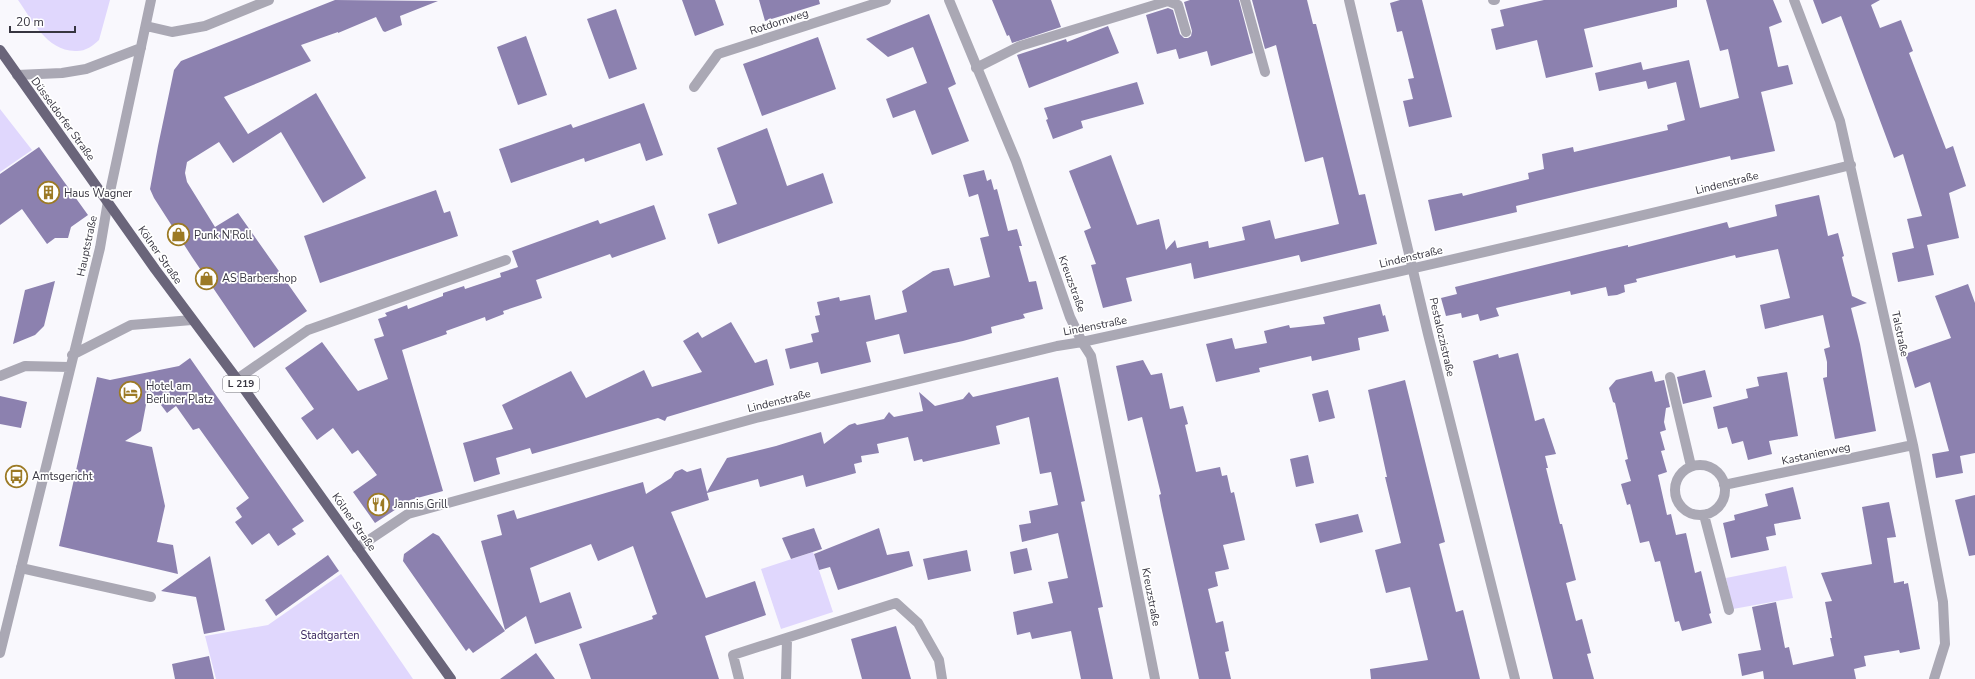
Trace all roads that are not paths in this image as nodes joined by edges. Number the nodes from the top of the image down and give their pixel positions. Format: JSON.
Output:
{"nodes":[{"id":1,"x":151,"y":0,"type":"edge"},
{"id":2,"x":269,"y":0,"type":"edge"},
{"id":3,"x":886,"y":0,"type":"edge"},
{"id":4,"x":949,"y":0,"type":"edge"},
{"id":5,"x":1245,"y":0,"type":"edge"},
{"id":6,"x":1349,"y":0,"type":"edge"},
{"id":7,"x":1794,"y":0,"type":"edge"},
{"id":8,"x":146,"y":26,"type":"junction"},
{"id":9,"x":1186,"y":32,"type":"dead end"},
{"id":10,"x":141,"y":48,"type":"junction"},
{"id":11,"x":0,"y":50,"type":"edge"},
{"id":12,"x":976,"y":68,"type":"junction"},
{"id":13,"x":1265,"y":72,"type":"dead end"},
{"id":14,"x":17,"y":76,"type":"junction"},
{"id":15,"x":694,"y":87,"type":"dead end"},
{"id":16,"x":1851,"y":164,"type":"junction"},
{"id":17,"x":108,"y":201,"type":"junction"},
{"id":18,"x":506,"y":260,"type":"dead end"},
{"id":19,"x":1414,"y":269,"type":"junction"},
{"id":20,"x":192,"y":320,"type":"junction"},
{"id":21,"x":1082,"y":342,"type":"junction"},
{"id":22,"x":72,"y":355,"type":"junction"},
{"id":23,"x":69,"y":367,"type":"junction"},
{"id":24,"x":0,"y":376,"type":"edge"},
{"id":25,"x":1670,"y":377,"type":"dead end"},
{"id":26,"x":237,"y":379,"type":"junction"},
{"id":27,"x":1913,"y":445,"type":"junction"},
{"id":28,"x":1692,"y":466,"type":"junction"},
{"id":29,"x":1724,"y":485,"type":"junction"},
{"id":30,"x":1704,"y":515,"type":"junction"},
{"id":31,"x":357,"y":548,"type":"junction"},
{"id":32,"x":21,"y":568,"type":"junction"},
{"id":33,"x":151,"y":596,"type":"dead end"},
{"id":34,"x":1728,"y":610,"type":"dead end"},
{"id":35,"x":787,"y":639,"type":"junction"},
{"id":36,"x":0,"y":653,"type":"edge"},
{"id":37,"x":451,"y":679,"type":"edge"},
{"id":38,"x":740,"y":679,"type":"edge"},
{"id":39,"x":786,"y":679,"type":"edge"},
{"id":40,"x":942,"y":679,"type":"edge"},
{"id":41,"x":1155,"y":679,"type":"edge"},
{"id":42,"x":1515,"y":679,"type":"edge"},
{"id":43,"x":1934,"y":679,"type":"edge"}],
"edges":[{"from":1,"to":8,"type":"street","name":"Hauptstraße"},
{"from":2,"to":8,"type":"street"},
{"from":3,"to":15,"type":"street","name":"Rotdornweg"},
{"from":4,"to":12,"type":"street","name":"Kreuzstraße"},
{"from":5,"to":13,"type":"street"},
{"from":6,"to":19,"type":"street","name":"Pestalozzistraße"},
{"from":7,"to":16,"type":"street","name":"Talstraße"},
{"from":8,"to":10,"type":"street","name":"Hauptstraße"},
{"from":9,"to":12,"type":"street"},
{"from":10,"to":14,"type":"street"},
{"from":10,"to":17,"type":"street","name":"Hauptstraße"},
{"from":11,"to":14,"type":"main road","name":"Düsseldorfer Straße","number":"L 219"},
{"from":12,"to":21,"type":"street","name":"Kreuzstraße"},
{"from":14,"to":17,"type":"main road","name":"Düsseldorfer Straße","number":"L 219"},
{"from":16,"to":19,"type":"street","name":"Lindenstraße"},
{"from":16,"to":27,"type":"street","name":"Talstraße"},
{"from":17,"to":20,"type":"main road","name":"Kölner Straße","number":"L 219"},
{"from":17,"to":22,"type":"street","name":"Hauptstraße"},
{"from":18,"to":26,"type":"street"},
{"from":19,"to":21,"type":"street","name":"Lindenstraße"},
{"from":19,"to":42,"type":"street","name":"Pestalozzistraße"},
{"from":20,"to":22,"type":"street"},
{"from":20,"to":26,"type":"main road","name":"Kölner Straße","number":"L 219"},
{"from":21,"to":31,"type":"street","name":"Lindenstraße"},
{"from":21,"to":41,"type":"street","name":"Kreuzstraße"},
{"from":22,"to":23,"type":"street","name":"Hauptstraße"},
{"from":23,"to":24,"type":"street"},
{"from":23,"to":32,"type":"street","name":"Hauptstraße"},
{"from":25,"to":28,"type":"street"},
{"from":26,"to":31,"type":"main road","name":"Kölner Straße","number":"L 219"},
{"from":27,"to":29,"type":"street","name":"Kastanienweg"},
{"from":27,"to":43,"type":"street","name":"Talstraße"},
{"from":28,"to":29,"type":"street"},
{"from":28,"to":30,"type":"street"},
{"from":29,"to":30,"type":"street"},
{"from":30,"to":34,"type":"street"},
{"from":31,"to":37,"type":"main road","name":"Kölner Straße","number":"L 219"},
{"from":32,"to":33,"type":"street"},
{"from":32,"to":36,"type":"street","name":"Hauptstraße"},
{"from":35,"to":38,"type":"street"},
{"from":35,"to":39,"type":"street"},
{"from":35,"to":40,"type":"street"}]}
